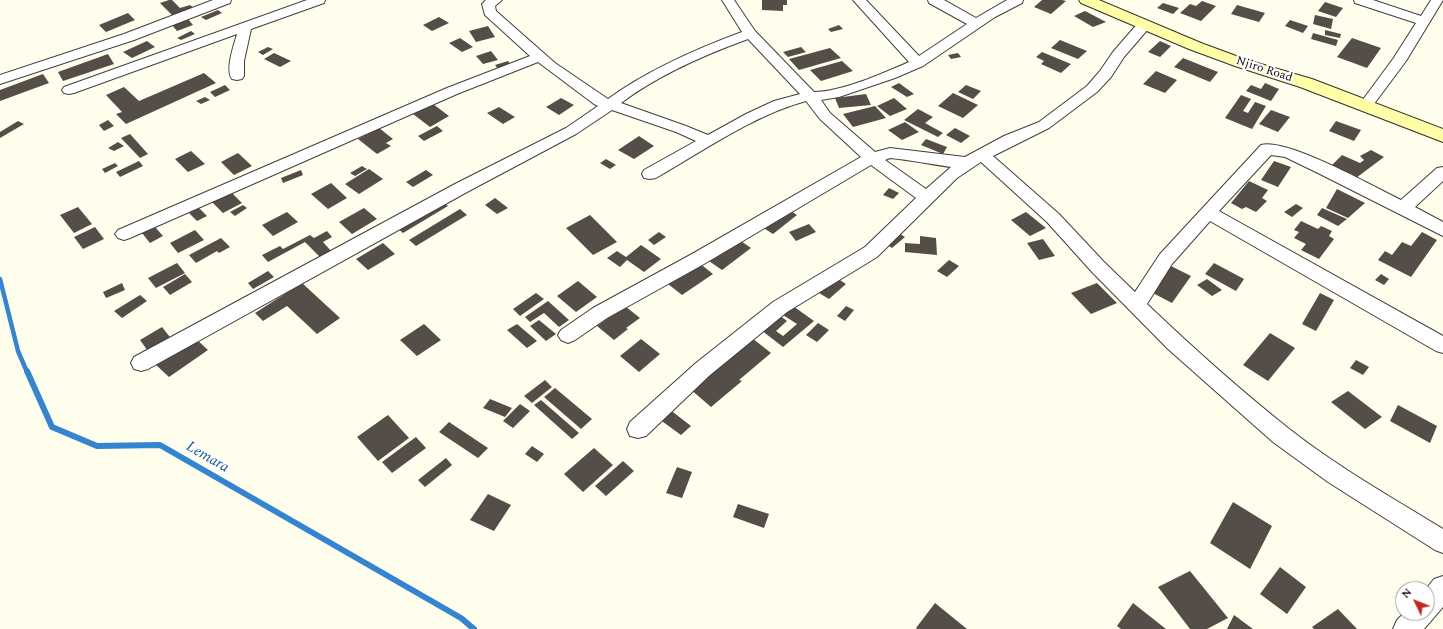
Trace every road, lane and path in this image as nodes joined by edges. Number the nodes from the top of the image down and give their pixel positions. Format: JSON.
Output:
{"nodes":[{"id":1,"x":225,"y":0,"type":"edge"},
{"id":2,"x":319,"y":0,"type":"edge"},
{"id":3,"x":496,"y":0,"type":"edge"},
{"id":4,"x":728,"y":0,"type":"edge"},
{"id":5,"x":859,"y":0,"type":"edge"},
{"id":6,"x":934,"y":0,"type":"edge"},
{"id":7,"x":1017,"y":0,"type":"edge"},
{"id":8,"x":1086,"y":0,"type":"edge"},
{"id":9,"x":1360,"y":0,"type":"edge"},
{"id":10,"x":1437,"y":0,"type":"edge"},
{"id":11,"x":1424,"y":21,"type":"junction"},
{"id":12,"x":976,"y":23,"type":"junction"},
{"id":13,"x":1144,"y":25,"type":"junction"},
{"id":14,"x":245,"y":27,"type":"junction"},
{"id":15,"x":750,"y":34,"type":"junction"},
{"id":16,"x":540,"y":57,"type":"junction"},
{"id":17,"x":918,"y":63,"type":"junction"},
{"id":18,"x":237,"y":76,"type":"dead end"},
{"id":19,"x":0,"y":80,"type":"edge"},
{"id":20,"x":69,"y":90,"type":"dead end"},
{"id":21,"x":810,"y":96,"type":"junction"},
{"id":22,"x":1366,"y":104,"type":"junction"},
{"id":23,"x":610,"y":105,"type":"junction"},
{"id":24,"x":1443,"y":136,"type":"edge"},
{"id":25,"x":708,"y":141,"type":"junction"},
{"id":26,"x":872,"y":158,"type":"junction"},
{"id":27,"x":975,"y":159,"type":"junction"},
{"id":28,"x":1443,"y":172,"type":"edge"},
{"id":29,"x":650,"y":174,"type":"dead end"},
{"id":30,"x":926,"y":197,"type":"junction"},
{"id":31,"x":1404,"y":208,"type":"junction"},
{"id":32,"x":1208,"y":212,"type":"junction"},
{"id":33,"x":1443,"y":230,"type":"edge"},
{"id":34,"x":124,"y":234,"type":"dead end"},
{"id":35,"x":1137,"y":304,"type":"junction"},
{"id":36,"x":568,"y":335,"type":"dead end"},
{"id":37,"x":1443,"y":345,"type":"edge"},
{"id":38,"x":141,"y":363,"type":"dead end"},
{"id":39,"x":638,"y":429,"type":"dead end"},
{"id":40,"x":1443,"y":542,"type":"edge"},
{"id":41,"x":1443,"y":588,"type":"edge"},
{"id":42,"x":1435,"y":598,"type":"edge"},
{"id":43,"x":1414,"y":621,"type":"edge"},
{"id":44,"x":1406,"y":629,"type":"edge"}],
"edges":[{"from":1,"to":19,"type":"street"},
{"from":2,"to":14,"type":"street"},
{"from":3,"to":16,"type":"street"},
{"from":4,"to":15,"type":"street"},
{"from":5,"to":17,"type":"street"},
{"from":6,"to":12,"type":"street"},
{"from":7,"to":12,"type":"street"},
{"from":8,"to":13,"type":"street","name":"Njiro Road"},
{"from":9,"to":11,"type":"street"},
{"from":10,"to":11,"type":"street"},
{"from":11,"to":22,"type":"street"},
{"from":12,"to":17,"type":"street"},
{"from":13,"to":22,"type":"street","name":"Njiro Road"},
{"from":13,"to":27,"type":"street"},
{"from":14,"to":18,"type":"street"},
{"from":14,"to":20,"type":"street"},
{"from":15,"to":21,"type":"street"},
{"from":15,"to":23,"type":"street"},
{"from":16,"to":23,"type":"street"},
{"from":16,"to":34,"type":"street"},
{"from":17,"to":21,"type":"street"},
{"from":21,"to":25,"type":"street"},
{"from":21,"to":26,"type":"street"},
{"from":22,"to":24,"type":"street","name":"Njiro Road"},
{"from":23,"to":25,"type":"street"},
{"from":23,"to":38,"type":"street"},
{"from":25,"to":29,"type":"street"},
{"from":26,"to":27,"type":"street"},
{"from":26,"to":30,"type":"street"},
{"from":26,"to":36,"type":"street"},
{"from":27,"to":30,"type":"street"},
{"from":27,"to":35,"type":"street"},
{"from":28,"to":31,"type":"street"},
{"from":30,"to":39,"type":"street"},
{"from":31,"to":32,"type":"street"},
{"from":31,"to":33,"type":"street"},
{"from":32,"to":35,"type":"street"},
{"from":32,"to":37,"type":"street"},
{"from":35,"to":40,"type":"street"},
{"from":41,"to":42,"type":"street"},
{"from":43,"to":44,"type":"street"}]}
